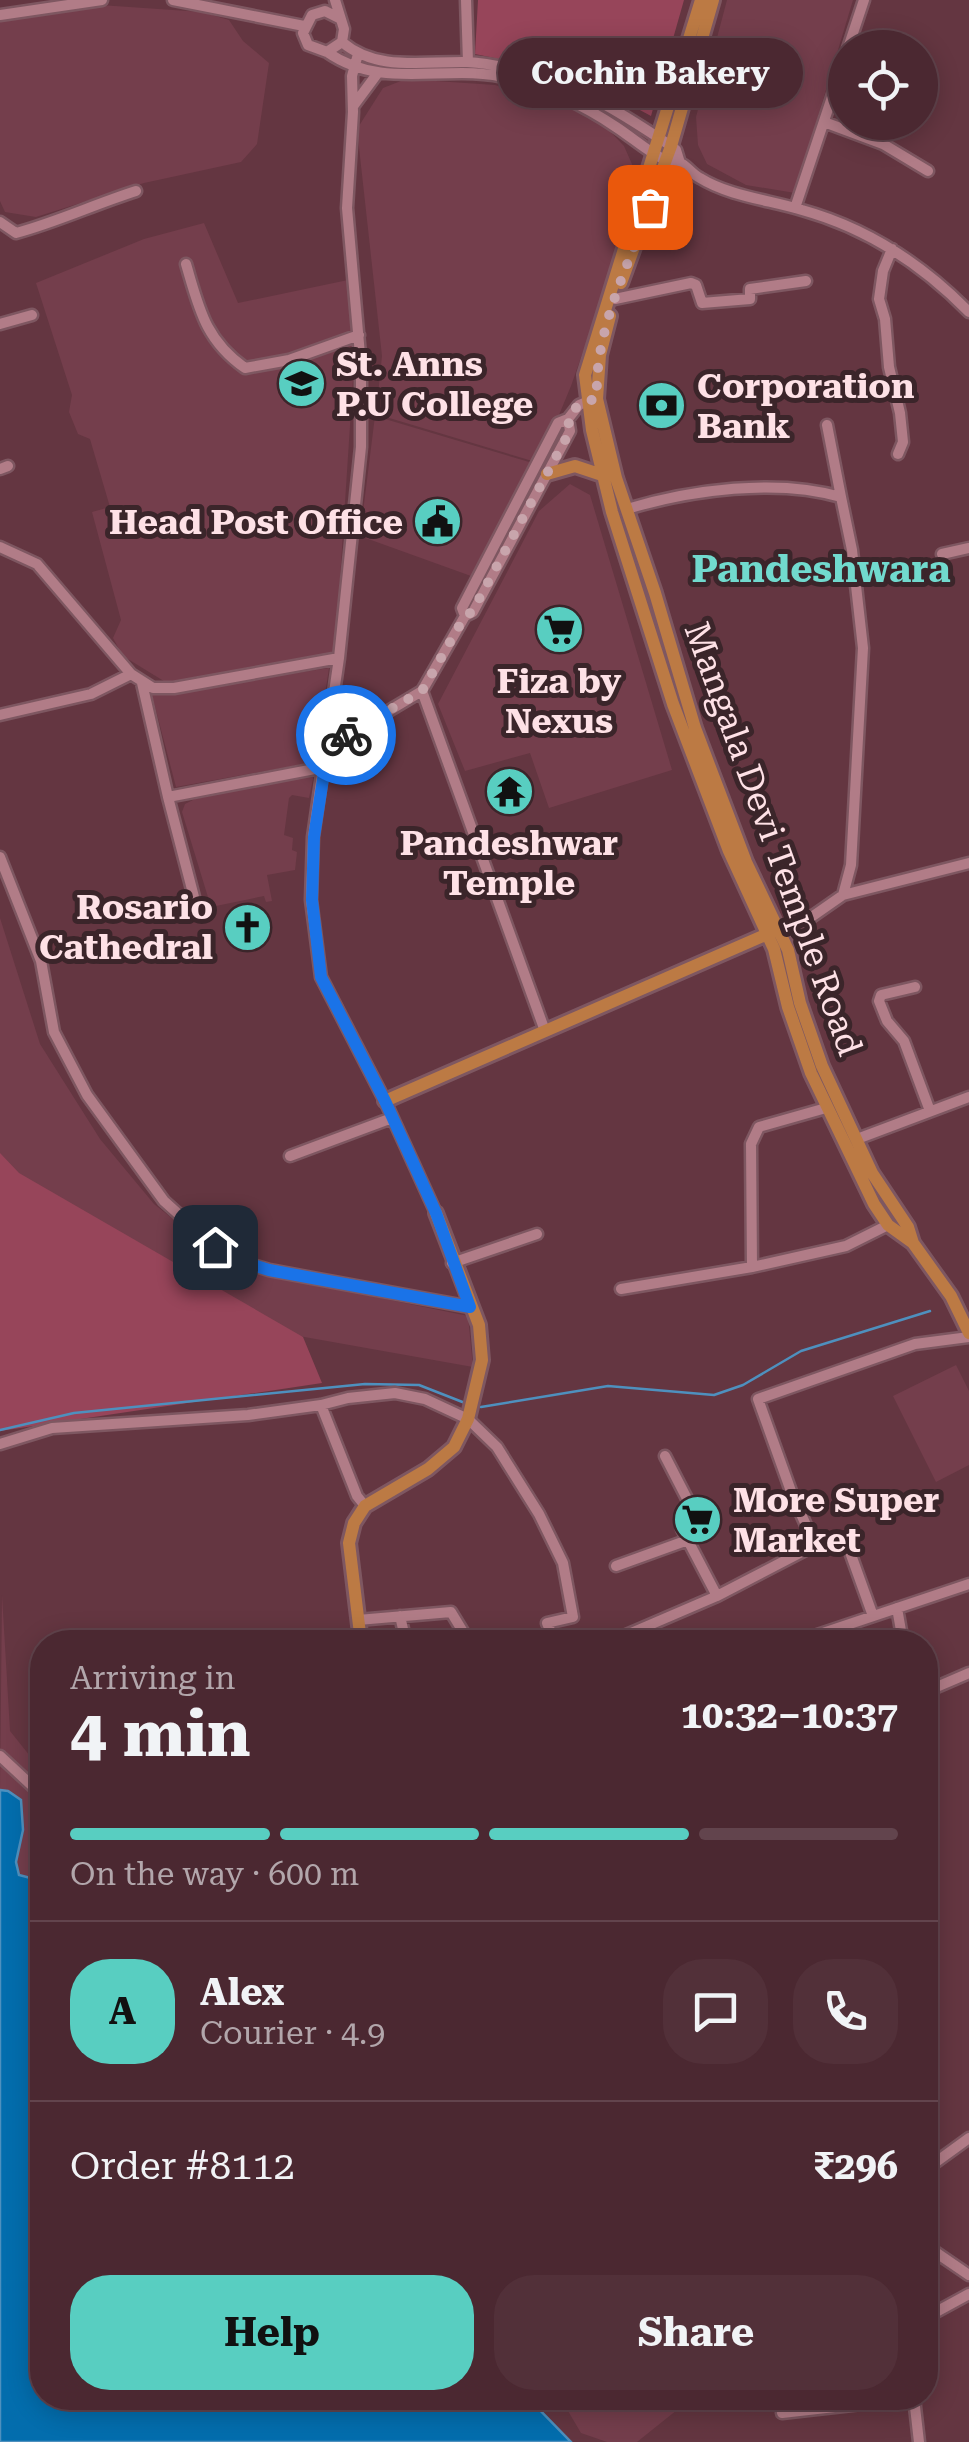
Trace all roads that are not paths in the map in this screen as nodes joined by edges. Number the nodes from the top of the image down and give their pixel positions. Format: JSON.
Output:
{"nodes":[{"id":1,"x":102,"y":0,"type":"edge"},
{"id":2,"x":174,"y":0,"type":"edge"},
{"id":3,"x":336,"y":0,"type":"edge"},
{"id":4,"x":466,"y":0,"type":"edge"},
{"id":5,"x":701,"y":0,"type":"edge"},
{"id":6,"x":713,"y":0,"type":"edge"},
{"id":7,"x":864,"y":0,"type":"edge"},
{"id":8,"x":324,"y":6,"type":"edge"},
{"id":9,"x":0,"y":16,"type":"edge"},
{"id":10,"x":338,"y":18,"type":"junction"},
{"id":11,"x":304,"y":26,"type":"junction"},
{"id":12,"x":854,"y":30,"type":"edge"},
{"id":13,"x":342,"y":42,"type":"junction"},
{"id":14,"x":327,"y":52,"type":"junction"},
{"id":15,"x":358,"y":54,"type":"junction"},
{"id":16,"x":354,"y":68,"type":"junction"},
{"id":17,"x":469,"y":68,"type":"junction"},
{"id":18,"x":377,"y":74,"type":"junction"},
{"id":19,"x":353,"y":107,"type":"junction"},
{"id":20,"x":828,"y":110,"type":"edge"},
{"id":21,"x":824,"y":122,"type":"junction"},
{"id":22,"x":665,"y":142,"type":"junction"},
{"id":23,"x":667,"y":159,"type":"junction"},
{"id":24,"x":928,"y":171,"type":"dead end"},
{"id":25,"x":136,"y":190,"type":"dead end"},
{"id":26,"x":795,"y":208,"type":"junction"},
{"id":27,"x":0,"y":222,"type":"edge"},
{"id":28,"x":892,"y":249,"type":"junction"},
{"id":29,"x":186,"y":264,"type":"dead end"},
{"id":30,"x":806,"y":281,"type":"dead end"},
{"id":31,"x":615,"y":299,"type":"junction"},
{"id":32,"x":969,"y":312,"type":"edge"},
{"id":33,"x":32,"y":315,"type":"dead end"},
{"id":34,"x":0,"y":324,"type":"edge"},
{"id":35,"x":358,"y":336,"type":"junction"},
{"id":36,"x":592,"y":400,"type":"junction"},
{"id":37,"x":568,"y":419,"type":"junction"},
{"id":38,"x":827,"y":425,"type":"dead end"},
{"id":39,"x":898,"y":454,"type":"dead end"},
{"id":40,"x":547,"y":474,"type":"junction"},
{"id":41,"x":602,"y":475,"type":"junction"},
{"id":42,"x":842,"y":497,"type":"junction"},
{"id":43,"x":627,"y":509,"type":"junction"},
{"id":44,"x":0,"y":547,"type":"edge"},
{"id":45,"x":969,"y":548,"type":"edge"},
{"id":46,"x":942,"y":554,"type":"dead end"},
{"id":47,"x":465,"y":616,"type":"junction"},
{"id":48,"x":339,"y":658,"type":"junction"},
{"id":49,"x":131,"y":674,"type":"junction"},
{"id":50,"x":142,"y":683,"type":"junction"},
{"id":51,"x":422,"y":691,"type":"junction"},
{"id":52,"x":332,"y":711,"type":"junction"},
{"id":53,"x":0,"y":715,"type":"edge"},
{"id":54,"x":360,"y":727,"type":"junction"},
{"id":55,"x":328,"y":747,"type":"junction"},
{"id":56,"x":325,"y":767,"type":"junction"},
{"id":57,"x":168,"y":797,"type":"junction"},
{"id":58,"x":0,"y":857,"type":"edge"},
{"id":59,"x":969,"y":863,"type":"edge"},
{"id":60,"x":747,"y":876,"type":"junction"},
{"id":61,"x":843,"y":895,"type":"junction"},
{"id":62,"x":194,"y":897,"type":"dead end"},
{"id":63,"x":773,"y":932,"type":"junction"},
{"id":64,"x":916,"y":987,"type":"dead end"},
{"id":65,"x":544,"y":1031,"type":"junction"},
{"id":66,"x":969,"y":1097,"type":"edge"},
{"id":67,"x":385,"y":1101,"type":"junction"},
{"id":68,"x":826,"y":1108,"type":"junction"},
{"id":69,"x":930,"y":1110,"type":"junction"},
{"id":70,"x":392,"y":1118,"type":"junction"},
{"id":71,"x":857,"y":1139,"type":"junction"},
{"id":72,"x":843,"y":1146,"type":"junction"},
{"id":73,"x":290,"y":1156,"type":"dead end"},
{"id":74,"x":436,"y":1213,"type":"joint"},
{"id":75,"x":888,"y":1224,"type":"junction"},
{"id":76,"x":537,"y":1234,"type":"dead end"},
{"id":77,"x":913,"y":1244,"type":"junction"},
{"id":78,"x":452,"y":1262,"type":"junction"},
{"id":79,"x":752,"y":1266,"type":"junction"},
{"id":80,"x":621,"y":1289,"type":"dead end"},
{"id":81,"x":470,"y":1307,"type":"junction"},
{"id":82,"x":969,"y":1335,"type":"edge"},
{"id":83,"x":321,"y":1405,"type":"junction"},
{"id":84,"x":468,"y":1419,"type":"junction"},
{"id":85,"x":0,"y":1444,"type":"edge"},
{"id":86,"x":665,"y":1456,"type":"dead end"},
{"id":87,"x":364,"y":1506,"type":"junction"},
{"id":88,"x":688,"y":1540,"type":"junction"},
{"id":89,"x":814,"y":1545,"type":"junction"},
{"id":90,"x":616,"y":1566,"type":"dead end"},
{"id":91,"x":969,"y":1584,"type":"edge"},
{"id":92,"x":717,"y":1596,"type":"junction"},
{"id":93,"x":897,"y":1608,"type":"junction"},
{"id":94,"x":400,"y":1616,"type":"junction"},
{"id":95,"x":873,"y":1616,"type":"junction"},
{"id":96,"x":358,"y":1620,"type":"junction"},
{"id":97,"x":359,"y":1630,"type":"edge"},
{"id":98,"x":403,"y":1630,"type":"edge"},
{"id":99,"x":462,"y":1630,"type":"edge"},
{"id":100,"x":550,"y":1630,"type":"edge"},
{"id":101,"x":638,"y":1630,"type":"edge"},
{"id":102,"x":832,"y":1630,"type":"edge"},
{"id":103,"x":901,"y":1630,"type":"edge"},
{"id":104,"x":969,"y":1673,"type":"edge"},
{"id":105,"x":938,"y":1686,"type":"edge"},
{"id":106,"x":0,"y":1756,"type":"edge"},
{"id":107,"x":30,"y":1784,"type":"edge"},
{"id":108,"x":969,"y":2138,"type":"edge"},
{"id":109,"x":938,"y":2161,"type":"edge"},
{"id":110,"x":938,"y":2254,"type":"edge"},
{"id":111,"x":969,"y":2276,"type":"edge"},
{"id":112,"x":969,"y":2294,"type":"edge"},
{"id":113,"x":938,"y":2311,"type":"edge"},
{"id":114,"x":808,"y":2410,"type":"edge"},
{"id":115,"x":915,"y":2410,"type":"edge"},
{"id":116,"x":782,"y":2413,"type":"dead end"},
{"id":117,"x":919,"y":2442,"type":"edge"}],
"edges":[{"from":1,"to":9,"type":"street"},
{"from":2,"to":11,"type":"street"},
{"from":3,"to":10,"type":"street"},
{"from":4,"to":17,"type":"street"},
{"from":5,"to":22,"type":"main road"},
{"from":6,"to":22,"type":"main road"},
{"from":7,"to":12,"type":"street"},
{"from":8,"to":10,"type":"street"},
{"from":8,"to":11,"type":"street"},
{"from":10,"to":13,"type":"street"},
{"from":11,"to":14,"type":"street"},
{"from":13,"to":14,"type":"street"},
{"from":13,"to":15,"type":"street"},
{"from":14,"to":16,"type":"street"},
{"from":15,"to":16,"type":"street"},
{"from":15,"to":17,"type":"street"},
{"from":16,"to":18,"type":"street"},
{"from":16,"to":19,"type":"street"},
{"from":17,"to":18,"type":"street"},
{"from":17,"to":22,"type":"street"},
{"from":17,"to":23,"type":"street"},
{"from":18,"to":19,"type":"street"},
{"from":19,"to":35,"type":"street"},
{"from":20,"to":21,"type":"street"},
{"from":21,"to":24,"type":"street"},
{"from":21,"to":26,"type":"street"},
{"from":22,"to":23,"type":"main road"},
{"from":23,"to":26,"type":"street"},
{"from":23,"to":31,"type":"main road","name":"Mangala Devi Temple Road"},
{"from":23,"to":36,"type":"main road"},
{"from":25,"to":27,"type":"street"},
{"from":26,"to":28,"type":"street"},
{"from":28,"to":32,"type":"street"},
{"from":28,"to":39,"type":"street"},
{"from":29,"to":35,"type":"street"},
{"from":30,"to":31,"type":"street"},
{"from":31,"to":36,"type":"main road","name":"Mangala Devi Temple Road"},
{"from":33,"to":34,"type":"street"},
{"from":35,"to":48,"type":"street"},
{"from":36,"to":37,"type":"street"},
{"from":36,"to":41,"type":"main road","name":"Mangala Devi Temple Road"},
{"from":36,"to":43,"type":"main road","name":"Mangala Devi Temple Road"},
{"from":37,"to":40,"type":"street"},
{"from":37,"to":47,"type":"street"},
{"from":38,"to":42,"type":"street"},
{"from":40,"to":41,"type":"main road"},
{"from":40,"to":47,"type":"street"},
{"from":41,"to":60,"type":"main road","name":"Mangala Devi Temple Road"},
{"from":42,"to":43,"type":"street"},
{"from":42,"to":61,"type":"street"},
{"from":43,"to":60,"type":"main road","name":"Mangala Devi Temple Road"},
{"from":44,"to":49,"type":"street"},
{"from":45,"to":46,"type":"street"},
{"from":47,"to":51,"type":"street"},
{"from":48,"to":50,"type":"street"},
{"from":48,"to":52,"type":"street"},
{"from":49,"to":50,"type":"street"},
{"from":49,"to":53,"type":"street"},
{"from":50,"to":57,"type":"street"},
{"from":51,"to":54,"type":"street"},
{"from":51,"to":65,"type":"street"},
{"from":52,"to":54,"type":"street"},
{"from":52,"to":55,"type":"street"},
{"from":54,"to":55,"type":"street"},
{"from":55,"to":56,"type":"street"},
{"from":56,"to":57,"type":"street"},
{"from":56,"to":67,"type":"street"},
{"from":57,"to":62,"type":"street"},
{"from":58,"to":81,"type":"street"},
{"from":59,"to":61,"type":"street"},
{"from":60,"to":63,"type":"main road","name":"Mangala Devi Temple Road"},
{"from":61,"to":63,"type":"street"},
{"from":63,"to":65,"type":"main road"},
{"from":63,"to":68,"type":"main road","name":"Mangala Devi Temple Road"},
{"from":63,"to":71,"type":"main road","name":"Mangala Devi Temple Road"},
{"from":64,"to":69,"type":"street"},
{"from":65,"to":67,"type":"main road"},
{"from":66,"to":69,"type":"street"},
{"from":67,"to":70,"type":"street"},
{"from":68,"to":72,"type":"main road","name":"Mangala Devi Temple Road"},
{"from":68,"to":79,"type":"street"},
{"from":69,"to":71,"type":"street"},
{"from":70,"to":73,"type":"street"},
{"from":70,"to":74,"type":"street"},
{"from":71,"to":72,"type":"main road"},
{"from":71,"to":77,"type":"main road","name":"Mangala Devi Temple Road"},
{"from":72,"to":75,"type":"main road","name":"Mangala Devi Temple Road"},
{"from":74,"to":78,"type":"main road"},
{"from":75,"to":77,"type":"main road","name":"Mangala Devi Temple Road"},
{"from":75,"to":79,"type":"street"},
{"from":76,"to":78,"type":"street"},
{"from":77,"to":82,"type":"main road","name":"Mangala Devi Temple Road"},
{"from":78,"to":81,"type":"main road"},
{"from":79,"to":80,"type":"street"},
{"from":81,"to":84,"type":"main road"},
{"from":82,"to":89,"type":"street"},
{"from":83,"to":84,"type":"street"},
{"from":83,"to":85,"type":"street"},
{"from":83,"to":87,"type":"street"},
{"from":84,"to":87,"type":"main road"},
{"from":84,"to":100,"type":"street"},
{"from":86,"to":88,"type":"street"},
{"from":87,"to":96,"type":"main road"},
{"from":88,"to":90,"type":"street"},
{"from":88,"to":92,"type":"street"},
{"from":89,"to":92,"type":"street"},
{"from":89,"to":95,"type":"street"},
{"from":91,"to":93,"type":"street"},
{"from":92,"to":101,"type":"street"},
{"from":93,"to":95,"type":"street"},
{"from":93,"to":103,"type":"street"},
{"from":94,"to":96,"type":"street"},
{"from":94,"to":98,"type":"street"},
{"from":94,"to":99,"type":"street"},
{"from":95,"to":102,"type":"street"},
{"from":96,"to":97,"type":"main road"},
{"from":104,"to":105,"type":"street"},
{"from":106,"to":107,"type":"street"},
{"from":108,"to":109,"type":"street"},
{"from":110,"to":111,"type":"street"},
{"from":112,"to":113,"type":"street"},
{"from":114,"to":116,"type":"street"},
{"from":115,"to":117,"type":"street"}]}
